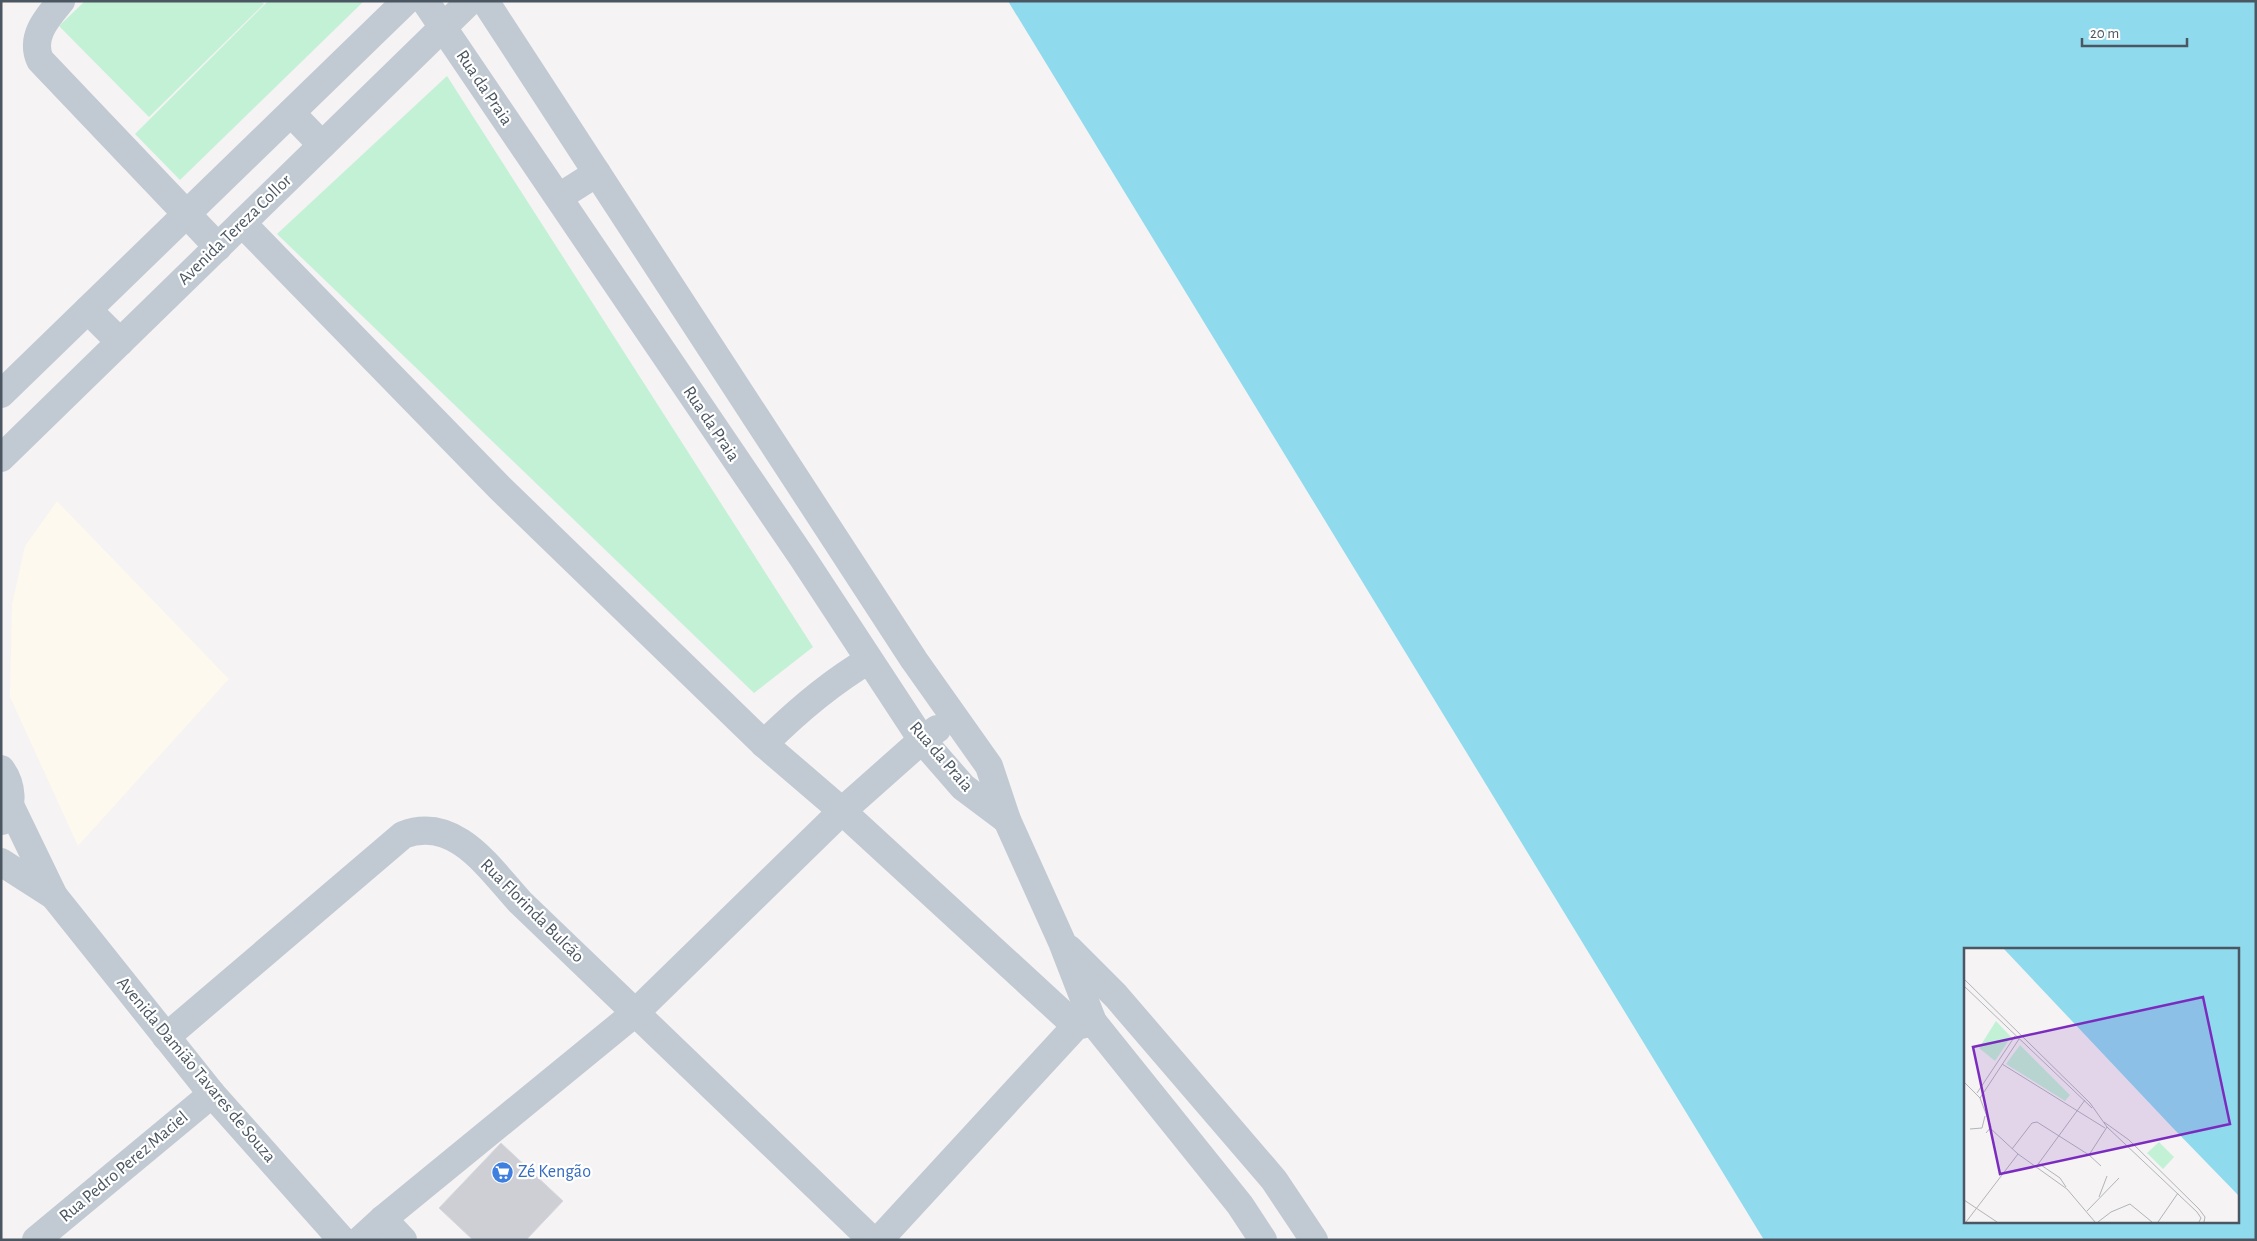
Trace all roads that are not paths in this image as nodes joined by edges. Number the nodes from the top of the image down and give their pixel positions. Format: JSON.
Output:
{"nodes":[{"id":1,"x":61,"y":1,"type":"edge"},
{"id":2,"x":406,"y":1,"type":"edge"},
{"id":3,"x":425,"y":1,"type":"edge"},
{"id":4,"x":470,"y":1,"type":"edge"},
{"id":5,"x":485,"y":1,"type":"edge"},
{"id":6,"x":443,"y":28,"type":"junction"},
{"id":7,"x":291,"y":113,"type":"junction"},
{"id":8,"x":322,"y":145,"type":"junction"},
{"id":9,"x":597,"y":173,"type":"junction"},
{"id":10,"x":559,"y":198,"type":"junction"},
{"id":11,"x":187,"y":214,"type":"junction"},
{"id":12,"x":242,"y":223,"type":"junction"},
{"id":13,"x":218,"y":247,"type":"junction"},
{"id":14,"x":662,"y":273,"type":"junction"},
{"id":15,"x":623,"y":294,"type":"junction"},
{"id":16,"x":88,"y":310,"type":"junction"},
{"id":17,"x":120,"y":342,"type":"junction"},
{"id":18,"x":717,"y":357,"type":"junction"},
{"id":19,"x":680,"y":379,"type":"junction"},
{"id":20,"x":1,"y":394,"type":"edge"},
{"id":21,"x":1,"y":458,"type":"edge"},
{"id":22,"x":834,"y":537,"type":"junction"},
{"id":23,"x":802,"y":558,"type":"junction"},
{"id":24,"x":869,"y":660,"type":"junction"},
{"id":25,"x":954,"y":718,"type":"junction"},
{"id":26,"x":922,"y":740,"type":"junction"},
{"id":27,"x":764,"y":744,"type":"junction"},
{"id":28,"x":3,"y":767,"type":"edge"},
{"id":29,"x":842,"y":812,"type":"junction"},
{"id":30,"x":6,"y":813,"type":"edge"},
{"id":31,"x":1007,"y":820,"type":"junction"},
{"id":32,"x":1,"y":862,"type":"edge"},
{"id":33,"x":54,"y":896,"type":"junction"},
{"id":34,"x":1062,"y":942,"type":"junction"},
{"id":35,"x":635,"y":1014,"type":"junction"},
{"id":36,"x":1085,"y":1024,"type":"junction"},
{"id":37,"x":166,"y":1037,"type":"junction"},
{"id":38,"x":212,"y":1094,"type":"junction"},
{"id":39,"x":383,"y":1219,"type":"junction"},
{"id":40,"x":36,"y":1240,"type":"edge"},
{"id":41,"x":342,"y":1240,"type":"edge"},
{"id":42,"x":360,"y":1240,"type":"edge"},
{"id":43,"x":403,"y":1240,"type":"edge"},
{"id":44,"x":872,"y":1240,"type":"edge"},
{"id":45,"x":879,"y":1240,"type":"edge"},
{"id":46,"x":1263,"y":1240,"type":"edge"},
{"id":47,"x":1314,"y":1240,"type":"edge"}],
"edges":[{"from":1,"to":11,"type":"street"},
{"from":2,"to":7,"type":"street"},
{"from":3,"to":6,"type":"street","name":"Rua da Praia"},
{"from":4,"to":6,"type":"street","name":"Avenida Tereza Collor"},
{"from":5,"to":9,"type":"street","name":"Rua da Praia"},
{"from":6,"to":8,"type":"street","name":"Avenida Tereza Collor"},
{"from":6,"to":10,"type":"street","name":"Rua da Praia"},
{"from":7,"to":8,"type":"street"},
{"from":7,"to":11,"type":"street"},
{"from":8,"to":12,"type":"street","name":"Avenida Tereza Collor"},
{"from":9,"to":10,"type":"street"},
{"from":9,"to":14,"type":"street","name":"Rua da Praia"},
{"from":10,"to":15,"type":"street","name":"Rua da Praia"},
{"from":11,"to":13,"type":"street"},
{"from":11,"to":16,"type":"street"},
{"from":12,"to":13,"type":"street","name":"Avenida Tereza Collor"},
{"from":12,"to":27,"type":"street"},
{"from":13,"to":17,"type":"street","name":"Avenida Tereza Collor"},
{"from":14,"to":15,"type":"street"},
{"from":14,"to":18,"type":"street","name":"Rua da Praia"},
{"from":15,"to":19,"type":"street","name":"Rua da Praia"},
{"from":16,"to":17,"type":"street"},
{"from":16,"to":20,"type":"street"},
{"from":17,"to":21,"type":"street","name":"Avenida Tereza Collor"},
{"from":18,"to":19,"type":"street"},
{"from":18,"to":22,"type":"street","name":"Rua da Praia"},
{"from":19,"to":23,"type":"street","name":"Rua da Praia"},
{"from":22,"to":23,"type":"street"},
{"from":22,"to":25,"type":"street","name":"Rua da Praia"},
{"from":23,"to":24,"type":"street","name":"Rua da Praia"},
{"from":24,"to":26,"type":"street","name":"Rua da Praia"},
{"from":24,"to":27,"type":"street"},
{"from":25,"to":26,"type":"street"},
{"from":25,"to":31,"type":"street","name":"Rua da Praia"},
{"from":26,"to":29,"type":"street"},
{"from":26,"to":31,"type":"street","name":"Rua da Praia"},
{"from":27,"to":29,"type":"street"},
{"from":28,"to":30,"type":"street"},
{"from":29,"to":35,"type":"street"},
{"from":29,"to":36,"type":"street"},
{"from":30,"to":33,"type":"street"},
{"from":31,"to":34,"type":"street"},
{"from":32,"to":33,"type":"street"},
{"from":33,"to":37,"type":"street","name":"Avenida Damião Tavares de Souza"},
{"from":34,"to":36,"type":"street"},
{"from":34,"to":47,"type":"street"},
{"from":35,"to":37,"type":"street","name":"Rua Florinda Bulcão"},
{"from":35,"to":39,"type":"street"},
{"from":35,"to":44,"type":"street","name":"Rua Florinda Bulcão"},
{"from":36,"to":45,"type":"street"},
{"from":36,"to":46,"type":"street"},
{"from":37,"to":38,"type":"street","name":"Avenida Damião Tavares de Souza"},
{"from":38,"to":40,"type":"street","name":"Rua Pedro Perez Maciel"},
{"from":38,"to":41,"type":"street","name":"Avenida Damião Tavares de Souza"},
{"from":39,"to":42,"type":"street"},
{"from":39,"to":43,"type":"street"}]}
